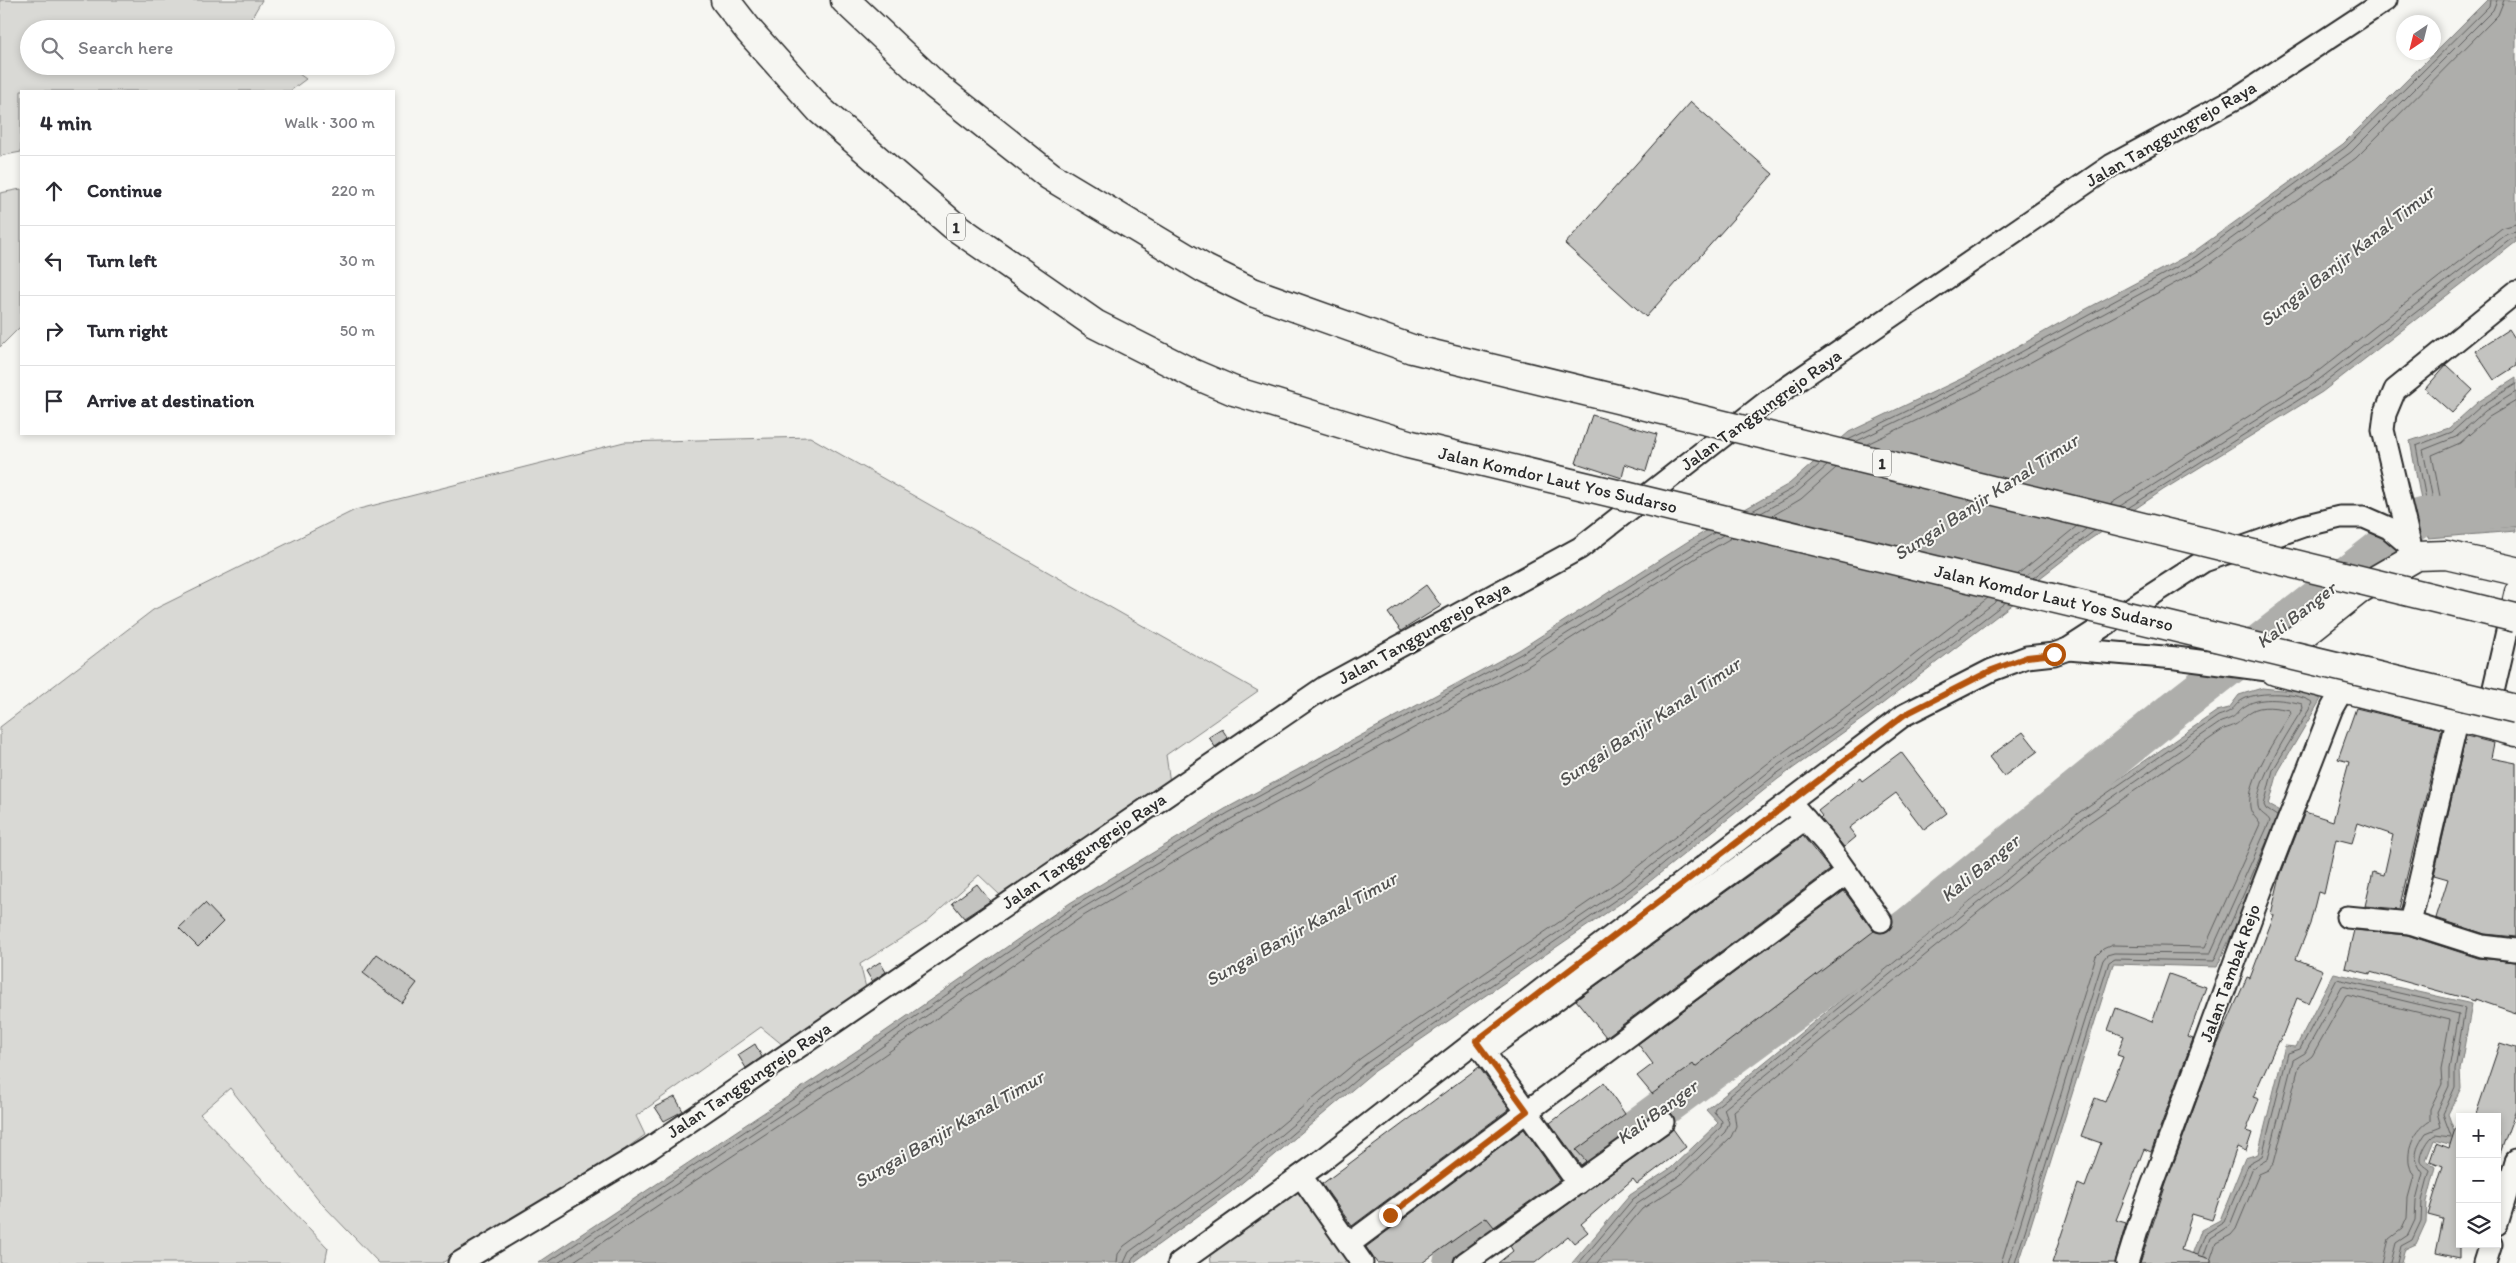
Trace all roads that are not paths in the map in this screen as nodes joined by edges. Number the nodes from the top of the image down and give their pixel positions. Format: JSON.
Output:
{"nodes":[{"id":1,"x":725,"y":0,"type":"edge"},
{"id":2,"x":846,"y":0,"type":"edge"},
{"id":3,"x":2386,"y":0,"type":"edge"},
{"id":4,"x":2516,"y":292,"type":"edge"},
{"id":5,"x":2405,"y":542,"type":"junction"},
{"id":6,"x":2516,"y":571,"type":"edge"},
{"id":7,"x":2516,"y":592,"type":"edge"},
{"id":8,"x":2516,"y":618,"type":"edge"},
{"id":9,"x":2068,"y":649,"type":"junction"},
{"id":10,"x":2275,"y":671,"type":"junction"},
{"id":11,"x":2344,"y":687,"type":"junction"},
{"id":12,"x":2516,"y":709,"type":"edge"},
{"id":13,"x":2458,"y":717,"type":"junction"},
{"id":14,"x":2485,"y":724,"type":"junction"},
{"id":15,"x":2516,"y":732,"type":"edge"},
{"id":16,"x":1790,"y":801,"type":"junction"},
{"id":17,"x":1805,"y":819,"type":"junction"},
{"id":18,"x":1846,"y":874,"type":"junction"},
{"id":19,"x":2347,"y":917,"type":"dead end"},
{"id":20,"x":1880,"y":921,"type":"dead end"},
{"id":21,"x":2410,"y":923,"type":"junction"},
{"id":22,"x":2516,"y":950,"type":"edge"},
{"id":23,"x":1480,"y":1047,"type":"junction"},
{"id":24,"x":1527,"y":1111,"type":"junction"},
{"id":25,"x":1664,"y":1122,"type":"dead end"},
{"id":26,"x":2516,"y":1161,"type":"edge"},
{"id":27,"x":1305,"y":1182,"type":"junction"},
{"id":28,"x":1578,"y":1183,"type":"junction"},
{"id":29,"x":2501,"y":1211,"type":"edge"},
{"id":30,"x":1349,"y":1244,"type":"junction"},
{"id":31,"x":2490,"y":1248,"type":"edge"},
{"id":32,"x":459,"y":1263,"type":"edge"},
{"id":33,"x":1179,"y":1263,"type":"edge"},
{"id":34,"x":1362,"y":1263,"type":"edge"},
{"id":35,"x":1465,"y":1263,"type":"edge"},
{"id":36,"x":2126,"y":1263,"type":"edge"},
{"id":37,"x":2485,"y":1263,"type":"edge"}],
"edges":[{"from":1,"to":12,"type":"highway","name":"Jalan Komdor Laut Yos Sudarso","number":"1","bridge":true},
{"from":2,"to":8,"type":"highway","number":"1","bridge":true},
{"from":3,"to":32,"type":"street","name":"Jalan Tanggungrejo Raya"},
{"from":4,"to":5,"type":"street"},
{"from":5,"to":6,"type":"highway"},
{"from":5,"to":9,"type":"street"},
{"from":5,"to":10,"type":"highway"},
{"from":7,"to":14,"type":"street"},
{"from":9,"to":10,"type":"street"},
{"from":9,"to":16,"type":"street"},
{"from":10,"to":11,"type":"highway"},
{"from":11,"to":13,"type":"highway"},
{"from":11,"to":36,"type":"street","name":"Jalan Tambak Rejo"},
{"from":13,"to":14,"type":"highway"},
{"from":13,"to":21,"type":"street"},
{"from":14,"to":15,"type":"highway"},
{"from":16,"to":17,"type":"street"},
{"from":16,"to":23,"type":"street"},
{"from":17,"to":18,"type":"street"},
{"from":17,"to":23,"type":"street"},
{"from":18,"to":20,"type":"street"},
{"from":18,"to":24,"type":"street"},
{"from":19,"to":21,"type":"street"},
{"from":21,"to":22,"type":"street"},
{"from":23,"to":24,"type":"street"},
{"from":23,"to":27,"type":"street"},
{"from":24,"to":28,"type":"street"},
{"from":24,"to":30,"type":"street"},
{"from":25,"to":28,"type":"street"},
{"from":26,"to":29,"type":"street"},
{"from":27,"to":30,"type":"street"},
{"from":27,"to":33,"type":"street"},
{"from":28,"to":35,"type":"street"},
{"from":30,"to":34,"type":"street"},
{"from":31,"to":37,"type":"street"}]}
